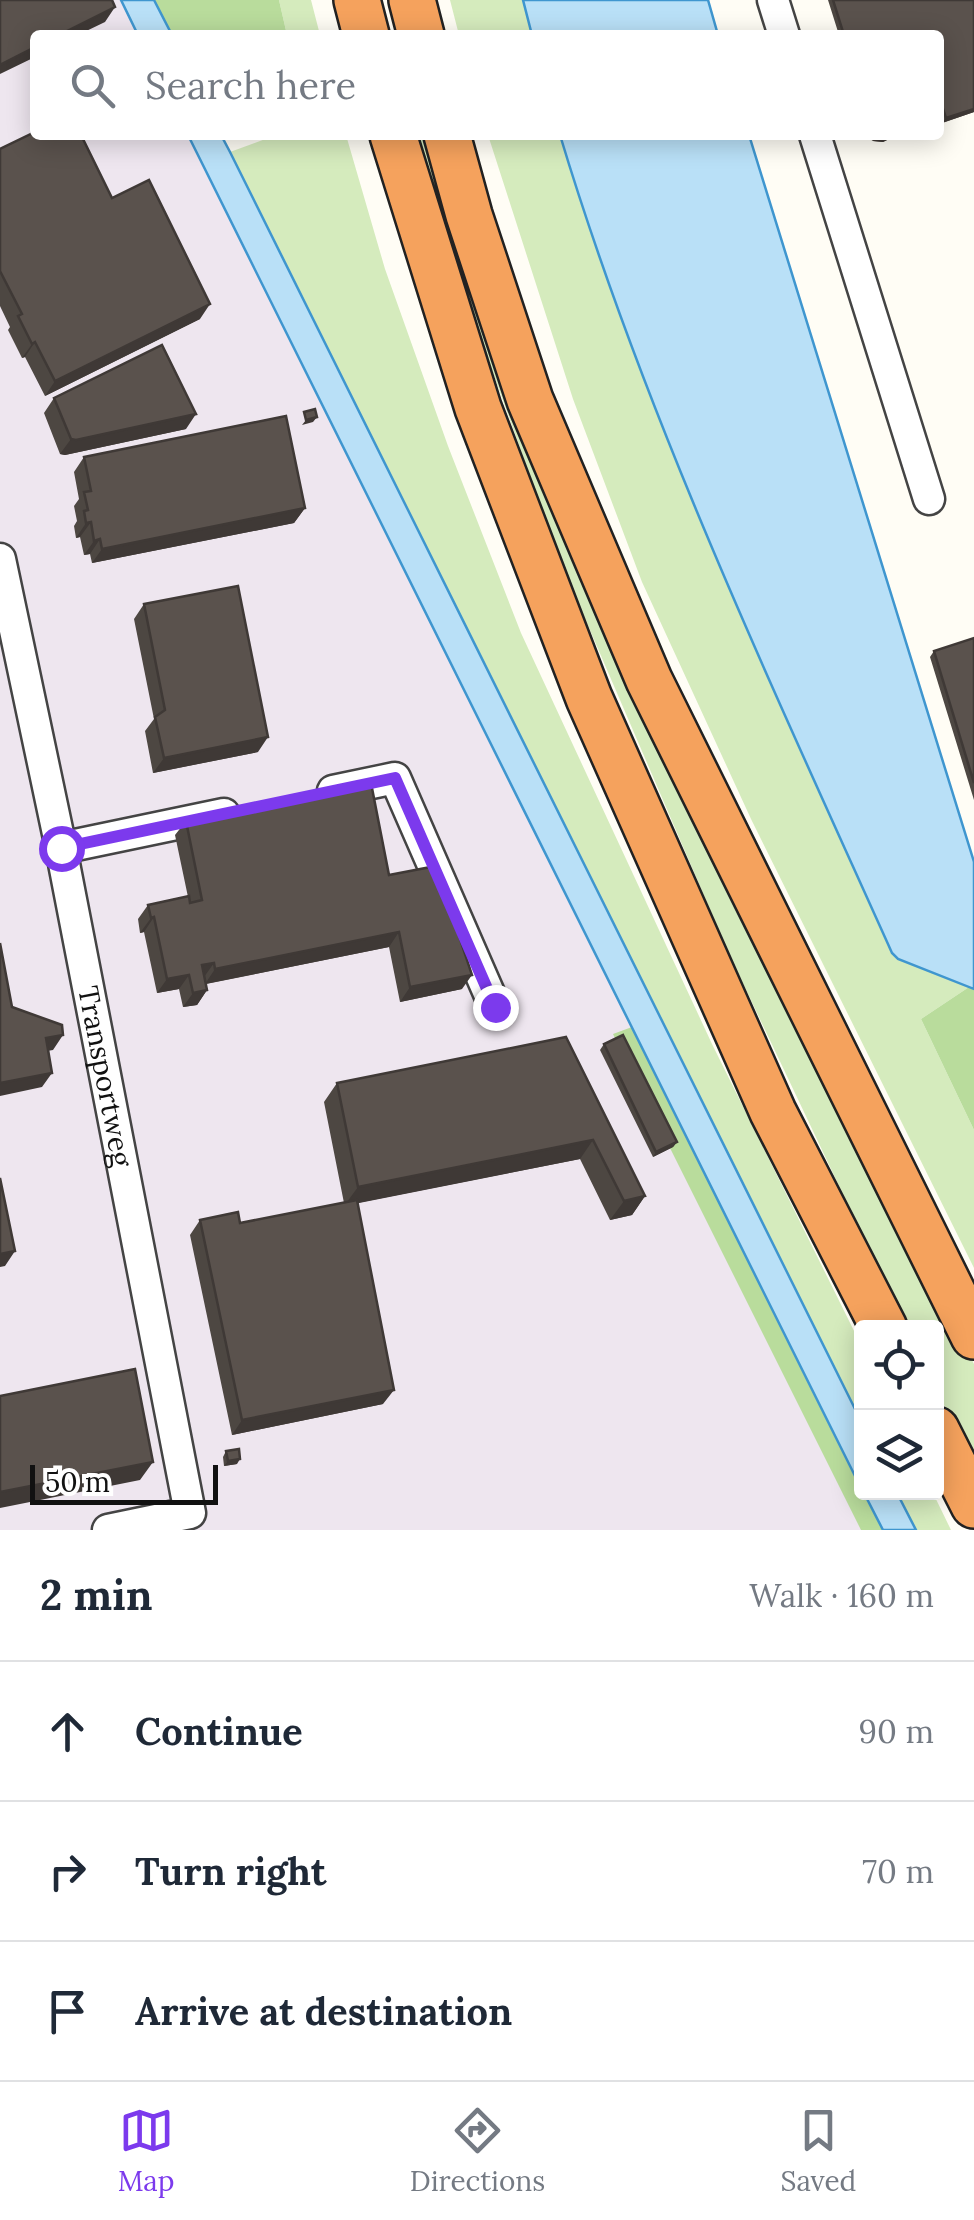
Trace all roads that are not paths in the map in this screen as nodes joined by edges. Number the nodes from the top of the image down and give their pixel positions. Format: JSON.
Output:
{"nodes":[{"id":1,"x":357,"y":0,"type":"edge"},
{"id":2,"x":412,"y":0,"type":"edge"},
{"id":3,"x":772,"y":0,"type":"edge"},
{"id":4,"x":365,"y":30,"type":"edge"},
{"id":5,"x":420,"y":30,"type":"edge"},
{"id":6,"x":782,"y":30,"type":"edge"},
{"id":7,"x":395,"y":140,"type":"edge"},
{"id":8,"x":448,"y":140,"type":"edge"},
{"id":9,"x":817,"y":140,"type":"edge"},
{"id":10,"x":929,"y":499,"type":"dead end"},
{"id":11,"x":0,"y":559,"type":"edge"},
{"id":12,"x":302,"y":798,"type":"edge"},
{"id":13,"x":246,"y":810,"type":"edge"},
{"id":14,"x":61,"y":848,"type":"junction"},
{"id":15,"x":495,"y":1007,"type":"dead end"},
{"id":16,"x":880,"y":1320,"type":"edge"},
{"id":17,"x":974,"y":1336,"type":"edge"},
{"id":18,"x":944,"y":1446,"type":"edge"},
{"id":19,"x":974,"y":1506,"type":"edge"},
{"id":20,"x":108,"y":1530,"type":"edge"}],
"edges":[{"from":1,"to":4,"type":"highway"},
{"from":2,"to":5,"type":"highway"},
{"from":3,"to":6,"type":"street"},
{"from":7,"to":16,"type":"highway"},
{"from":8,"to":17,"type":"highway"},
{"from":9,"to":10,"type":"street"},
{"from":11,"to":14,"type":"street","name":"Transportweg"},
{"from":12,"to":15,"type":"street"},
{"from":13,"to":14,"type":"street"},
{"from":14,"to":20,"type":"street","name":"Transportweg"},
{"from":18,"to":19,"type":"highway"}]}
